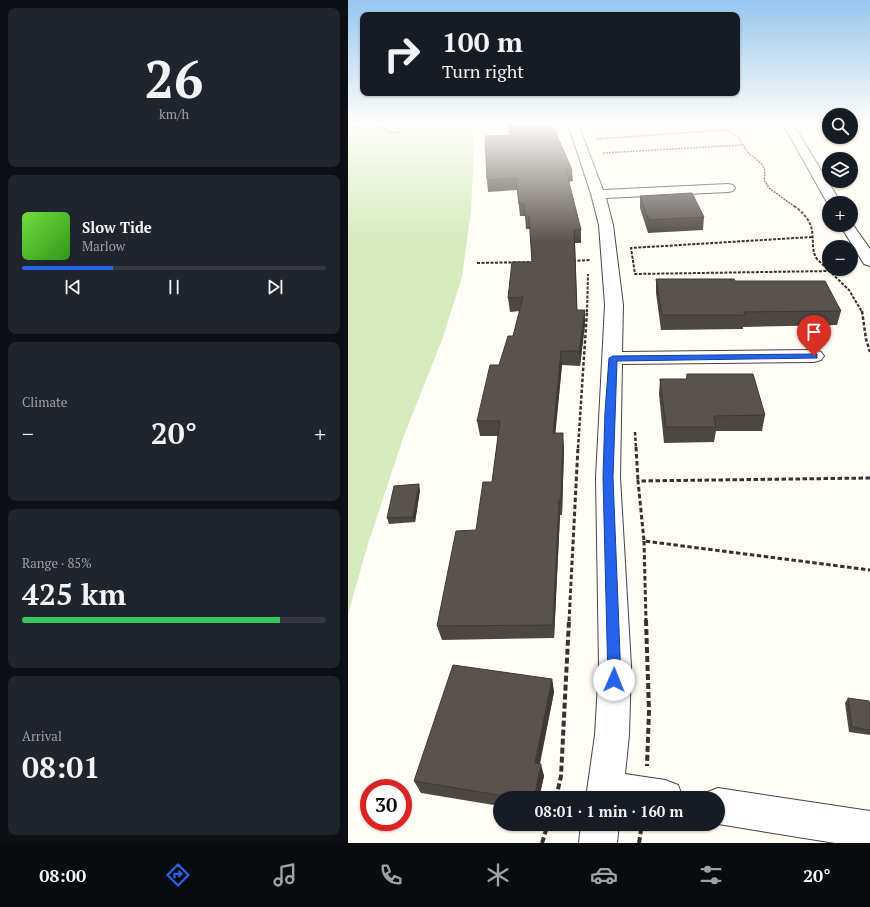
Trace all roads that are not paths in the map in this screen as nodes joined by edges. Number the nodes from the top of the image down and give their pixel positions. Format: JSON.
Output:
{"nodes":[{"id":1,"x":587,"y":163,"type":"edge"},
{"id":2,"x":811,"y":163,"type":"edge"},
{"id":3,"x":728,"y":188,"type":"dead end"},
{"id":4,"x":598,"y":194,"type":"junction"},
{"id":5,"x":830,"y":196,"type":"edge"},
{"id":6,"x":851,"y":232,"type":"edge"},
{"id":7,"x":870,"y":261,"type":"edge"},
{"id":8,"x":814,"y":356,"type":"dead end"},
{"id":9,"x":613,"y":358,"type":"junction"},
{"id":10,"x":605,"y":791,"type":"edge"},
{"id":11,"x":725,"y":807,"type":"edge"},
{"id":12,"x":870,"y":830,"type":"edge"},
{"id":13,"x":600,"y":831,"type":"edge"},
{"id":14,"x":598,"y":843,"type":"edge"}],
"edges":[{"from":1,"to":4,"type":"street"},
{"from":2,"to":5,"type":"street"},
{"from":3,"to":4,"type":"street"},
{"from":4,"to":9,"type":"street"},
{"from":6,"to":7,"type":"street"},
{"from":8,"to":9,"type":"street"},
{"from":9,"to":10,"type":"street"},
{"from":11,"to":12,"type":"street"},
{"from":13,"to":14,"type":"street"}]}
